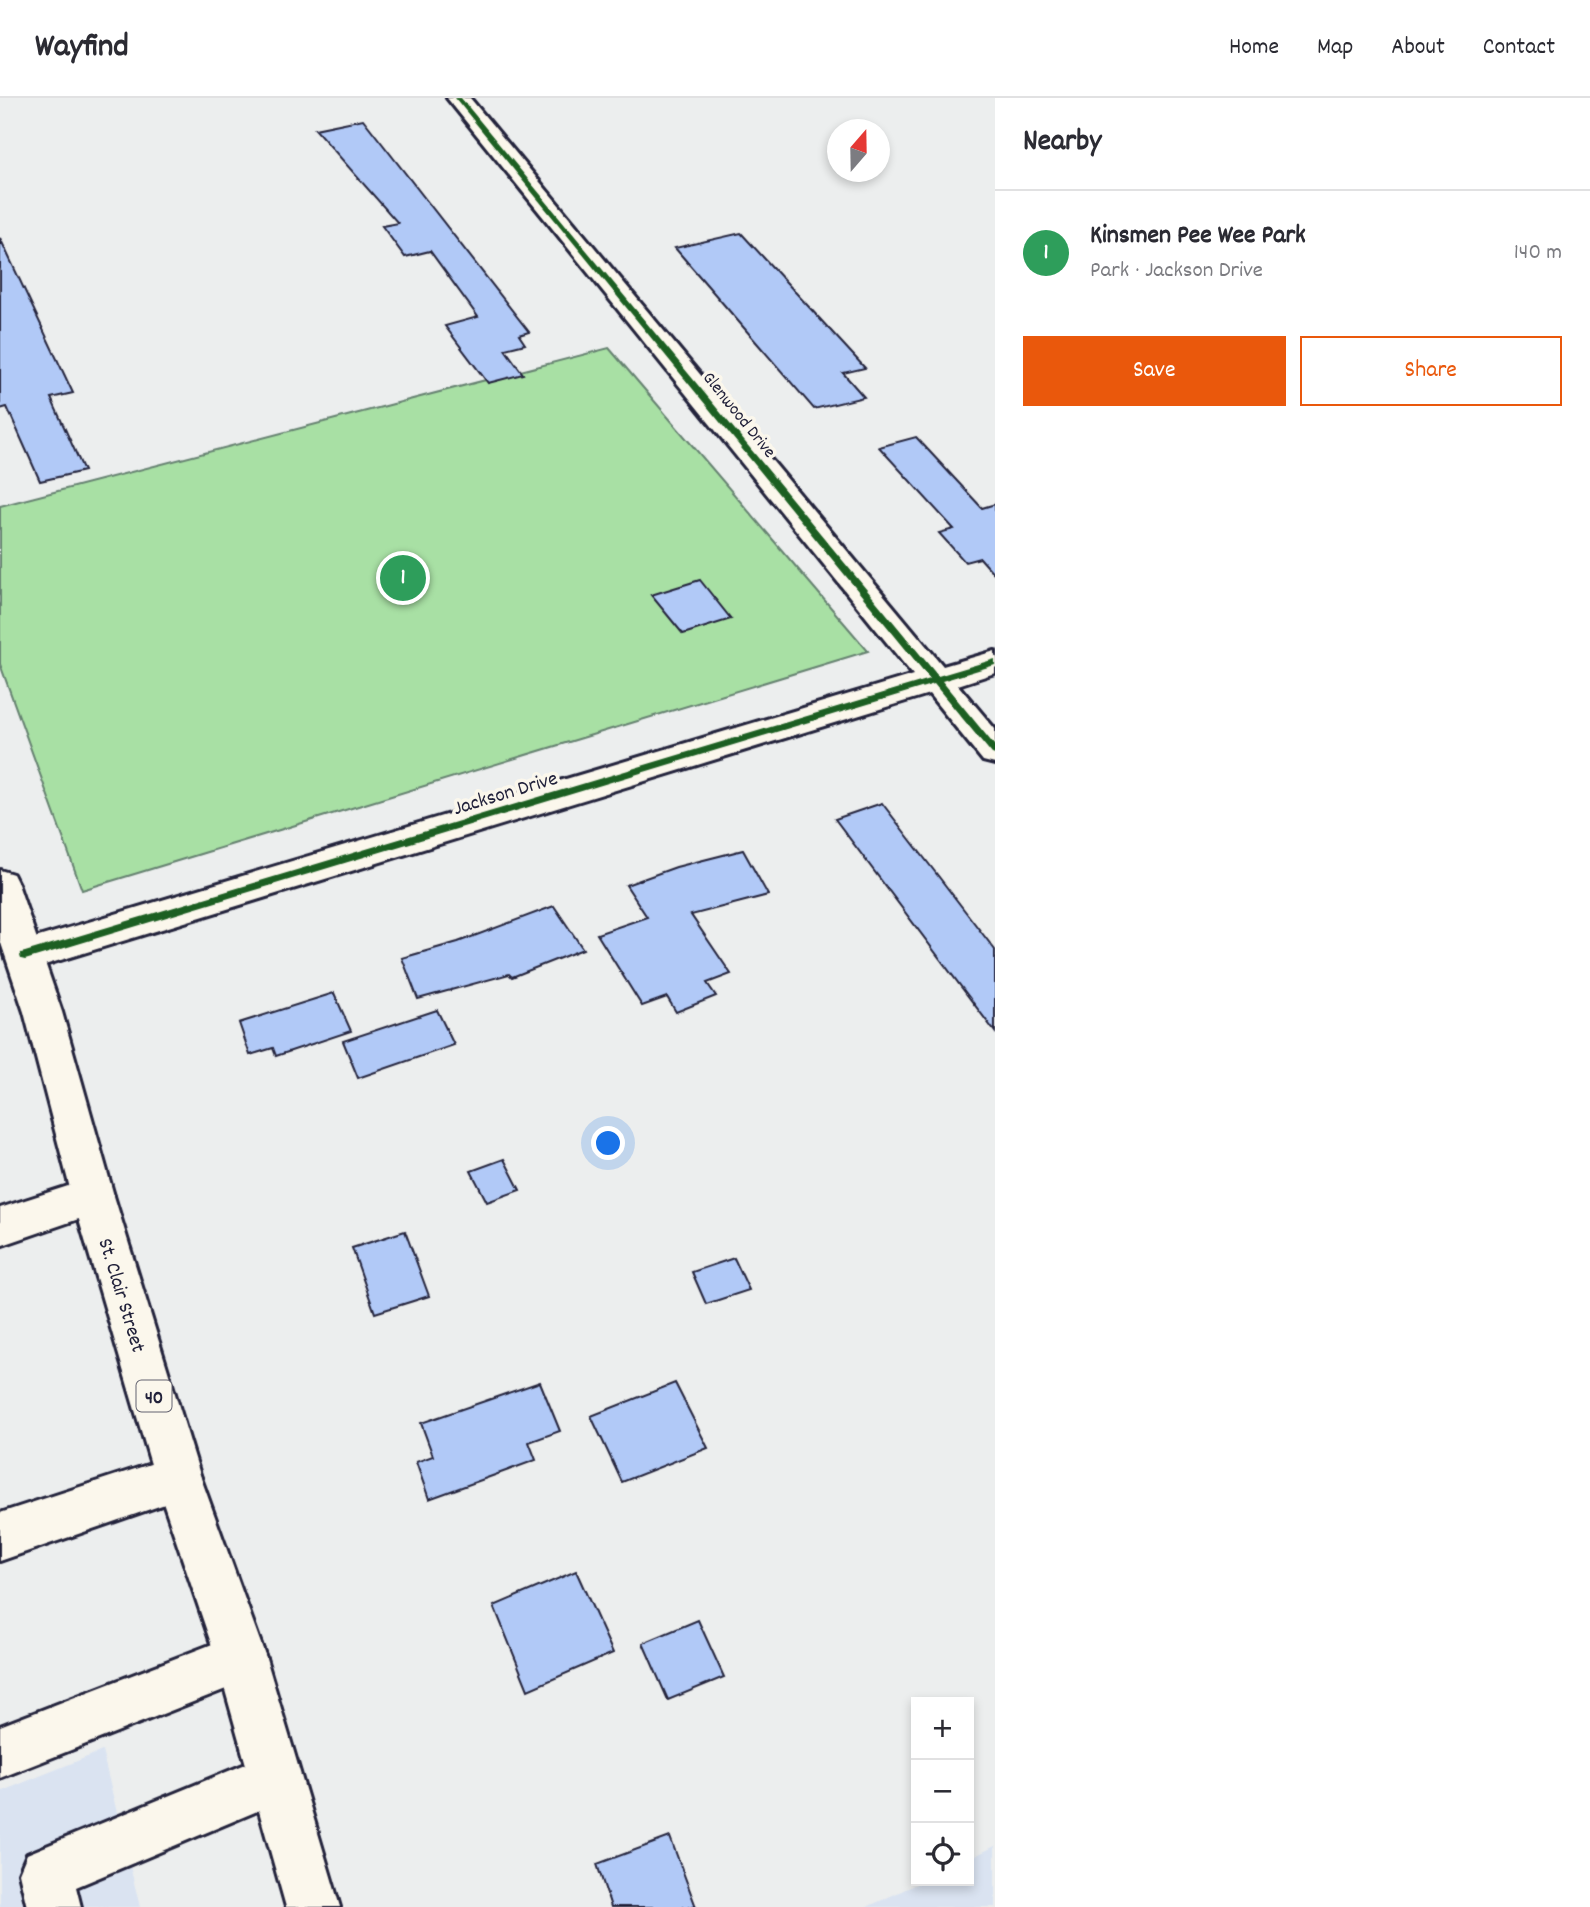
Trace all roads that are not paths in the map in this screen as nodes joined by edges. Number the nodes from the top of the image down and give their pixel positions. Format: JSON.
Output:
{"nodes":[{"id":1,"x":457,"y":98,"type":"edge"},
{"id":2,"x":995,"y":662,"type":"edge"},
{"id":3,"x":937,"y":681,"type":"junction"},
{"id":4,"x":995,"y":752,"type":"edge"},
{"id":5,"x":0,"y":884,"type":"edge"},
{"id":6,"x":25,"y":957,"type":"junction"},
{"id":7,"x":93,"y":1196,"type":"junction"},
{"id":8,"x":0,"y":1227,"type":"edge"},
{"id":9,"x":178,"y":1478,"type":"junction"},
{"id":10,"x":0,"y":1536,"type":"edge"},
{"id":11,"x":241,"y":1658,"type":"junction"},
{"id":12,"x":0,"y":1752,"type":"edge"},
{"id":13,"x":275,"y":1778,"type":"junction"},
{"id":14,"x":54,"y":1907,"type":"edge"},
{"id":15,"x":313,"y":1907,"type":"edge"}],
"edges":[{"from":1,"to":3,"type":"street","name":"Glenwood Drive"},
{"from":2,"to":3,"type":"street","name":"Jackson Drive"},
{"from":3,"to":4,"type":"street","name":"Glenwood Drive"},
{"from":3,"to":6,"type":"street","name":"Jackson Drive"},
{"from":5,"to":6,"type":"street","name":"St. Clair Street","number":"40"},
{"from":6,"to":7,"type":"street","name":"St. Clair Street","number":"40"},
{"from":7,"to":8,"type":"street"},
{"from":7,"to":9,"type":"street","name":"St. Clair Street","number":"40"},
{"from":9,"to":10,"type":"street"},
{"from":9,"to":11,"type":"street","name":"St. Clair Street","number":"40"},
{"from":11,"to":12,"type":"street"},
{"from":11,"to":13,"type":"street","name":"St. Clair Street","number":"40"},
{"from":13,"to":14,"type":"street"},
{"from":13,"to":15,"type":"street","name":"St. Clair Street","number":"40"}]}
